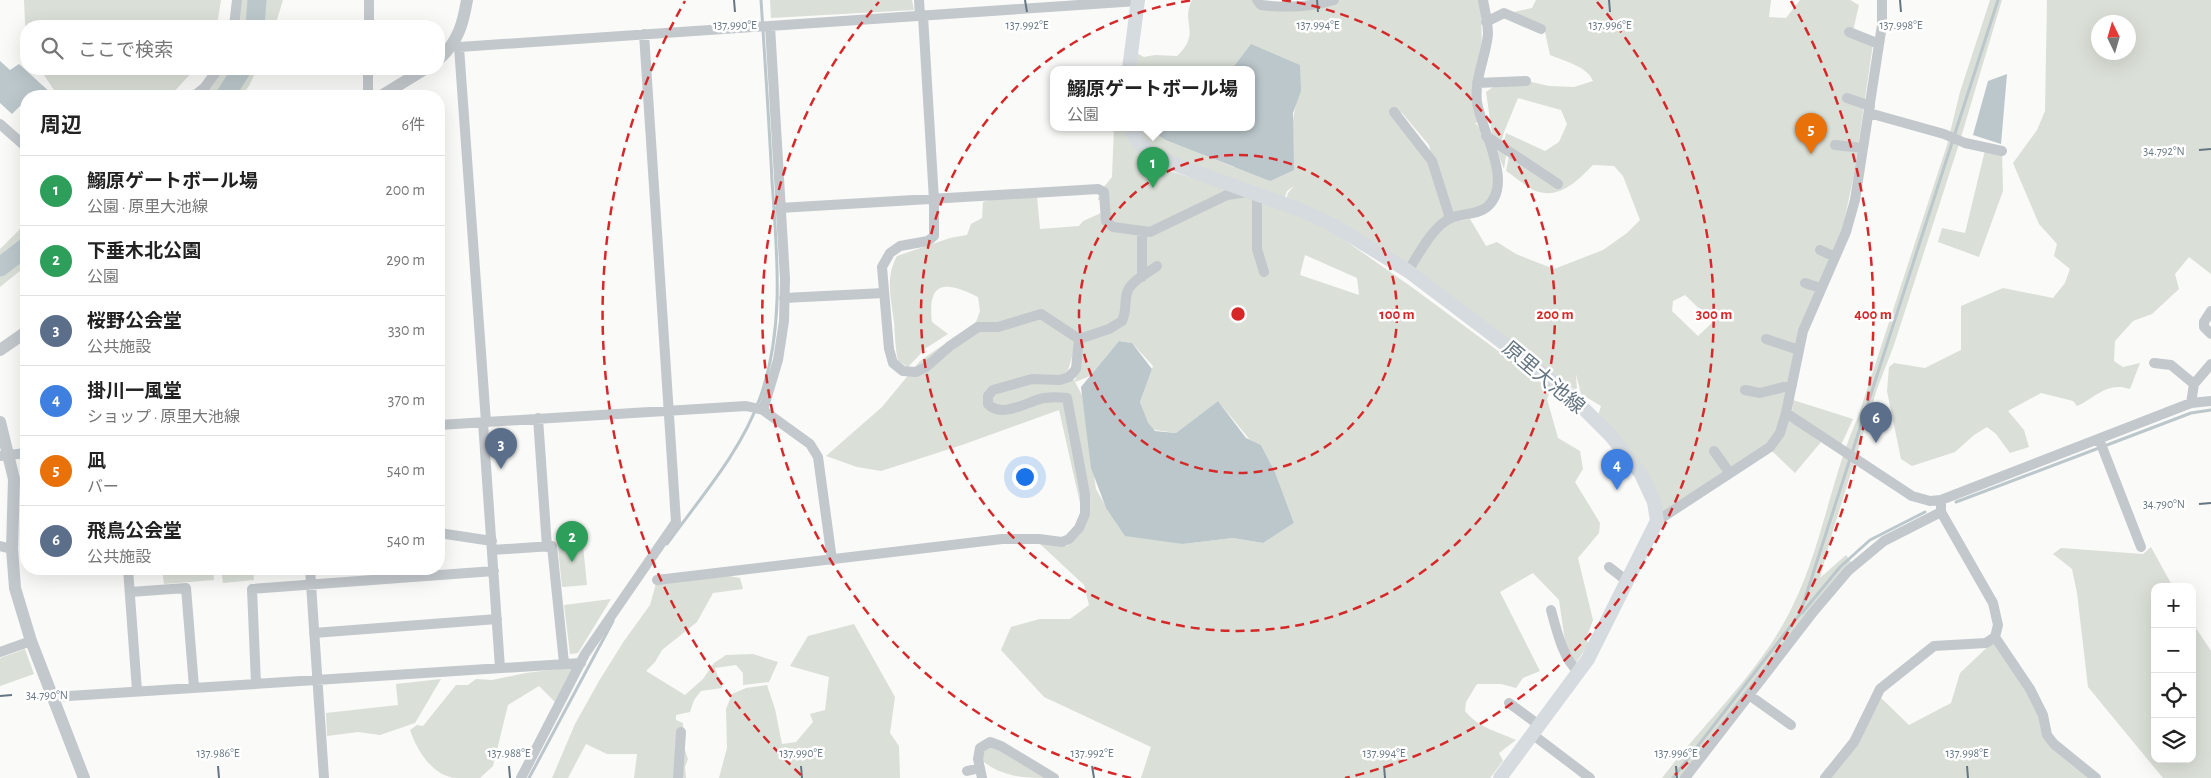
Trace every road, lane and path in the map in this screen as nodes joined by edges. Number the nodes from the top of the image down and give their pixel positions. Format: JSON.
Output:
{"nodes":[{"id":1,"x":237,"y":0,"type":"edge"},
{"id":2,"x":369,"y":0,"type":"edge"},
{"id":3,"x":467,"y":0,"type":"edge"},
{"id":4,"x":919,"y":0,"type":"edge"},
{"id":5,"x":1257,"y":0,"type":"edge"},
{"id":6,"x":1334,"y":0,"type":"edge"},
{"id":7,"x":1483,"y":0,"type":"edge"},
{"id":8,"x":1882,"y":0,"type":"edge"},
{"id":9,"x":1138,"y":1,"type":"edge"},
{"id":10,"x":921,"y":16,"type":"junction"},
{"id":11,"x":235,"y":20,"type":"edge"},
{"id":12,"x":369,"y":20,"type":"edge"},
{"id":13,"x":1486,"y":22,"type":"junction"},
{"id":14,"x":770,"y":26,"type":"junction"},
{"id":15,"x":1541,"y":29,"type":"dead end"},
{"id":16,"x":1849,"y":32,"type":"dead end"},
{"id":17,"x":644,"y":34,"type":"junction"},
{"id":18,"x":1879,"y":44,"type":"junction"},
{"id":19,"x":455,"y":47,"type":"junction"},
{"id":20,"x":445,"y":54,"type":"edge"},
{"id":21,"x":1129,"y":66,"type":"edge"},
{"id":22,"x":214,"y":75,"type":"edge"},
{"id":23,"x":368,"y":75,"type":"edge"},
{"id":24,"x":415,"y":75,"type":"edge"},
{"id":25,"x":1526,"y":81,"type":"dead end"},
{"id":26,"x":1478,"y":83,"type":"junction"},
{"id":27,"x":201,"y":90,"type":"edge"},
{"id":28,"x":368,"y":90,"type":"edge"},
{"id":29,"x":391,"y":90,"type":"edge"},
{"id":30,"x":1847,"y":98,"type":"dead end"},
{"id":31,"x":1869,"y":110,"type":"junction"},
{"id":32,"x":1394,"y":112,"type":"dead end"},
{"id":33,"x":0,"y":124,"type":"edge"},
{"id":34,"x":1132,"y":131,"type":"edge"},
{"id":35,"x":1486,"y":136,"type":"junction"},
{"id":36,"x":20,"y":142,"type":"edge"},
{"id":37,"x":1836,"y":145,"type":"dead end"},
{"id":38,"x":1863,"y":148,"type":"junction"},
{"id":39,"x":2002,"y":151,"type":"dead end"},
{"id":40,"x":1558,"y":184,"type":"dead end"},
{"id":41,"x":1253,"y":193,"type":"junction"},
{"id":42,"x":934,"y":200,"type":"junction"},
{"id":43,"x":780,"y":208,"type":"junction"},
{"id":44,"x":1450,"y":218,"type":"junction"},
{"id":45,"x":1142,"y":231,"type":"junction"},
{"id":46,"x":1820,"y":250,"type":"dead end"},
{"id":47,"x":1835,"y":257,"type":"junction"},
{"id":48,"x":1157,"y":266,"type":"dead end"},
{"id":49,"x":1408,"y":271,"type":"junction"},
{"id":50,"x":1264,"y":272,"type":"dead end"},
{"id":51,"x":1142,"y":277,"type":"junction"},
{"id":52,"x":1805,"y":283,"type":"dead end"},
{"id":53,"x":1820,"y":288,"type":"junction"},
{"id":54,"x":884,"y":293,"type":"junction"},
{"id":55,"x":784,"y":298,"type":"junction"},
{"id":56,"x":2211,"y":312,"type":"edge"},
{"id":57,"x":2211,"y":334,"type":"edge"},
{"id":58,"x":20,"y":336,"type":"edge"},
{"id":59,"x":1080,"y":339,"type":"junction"},
{"id":60,"x":1766,"y":339,"type":"dead end"},
{"id":61,"x":0,"y":350,"type":"edge"},
{"id":62,"x":1799,"y":350,"type":"junction"},
{"id":63,"x":2154,"y":363,"type":"dead end"},
{"id":64,"x":2211,"y":364,"type":"edge"},
{"id":65,"x":2194,"y":384,"type":"junction"},
{"id":66,"x":1792,"y":385,"type":"junction"},
{"id":67,"x":1745,"y":390,"type":"dead end"},
{"id":68,"x":2211,"y":401,"type":"edge"},
{"id":69,"x":2191,"y":403,"type":"junction"},
{"id":70,"x":668,"y":410,"type":"junction"},
{"id":71,"x":763,"y":410,"type":"junction"},
{"id":72,"x":1786,"y":413,"type":"junction"},
{"id":73,"x":538,"y":418,"type":"junction"},
{"id":74,"x":0,"y":422,"type":"edge"},
{"id":75,"x":485,"y":422,"type":"junction"},
{"id":76,"x":445,"y":425,"type":"edge"},
{"id":77,"x":2101,"y":444,"type":"junction"},
{"id":78,"x":1714,"y":451,"type":"dead end"},
{"id":79,"x":20,"y":454,"type":"edge"},
{"id":80,"x":4,"y":455,"type":"edge"},
{"id":81,"x":1730,"y":472,"type":"junction"},
{"id":82,"x":1941,"y":506,"type":"junction"},
{"id":83,"x":1657,"y":521,"type":"junction"},
{"id":84,"x":445,"y":534,"type":"edge"},
{"id":85,"x":492,"y":546,"type":"junction"},
{"id":86,"x":6,"y":547,"type":"edge"},
{"id":87,"x":548,"y":547,"type":"junction"},
{"id":88,"x":2141,"y":547,"type":"dead end"},
{"id":89,"x":832,"y":560,"type":"junction"},
{"id":90,"x":1609,"y":567,"type":"dead end"},
{"id":91,"x":494,"y":571,"type":"junction"},
{"id":92,"x":445,"y":572,"type":"edge"},
{"id":93,"x":129,"y":575,"type":"edge"},
{"id":94,"x":310,"y":575,"type":"edge"},
{"id":95,"x":391,"y":575,"type":"edge"},
{"id":96,"x":657,"y":580,"type":"dead end"},
{"id":97,"x":1628,"y":581,"type":"junction"},
{"id":98,"x":311,"y":585,"type":"junction"},
{"id":99,"x":130,"y":592,"type":"junction"},
{"id":100,"x":1552,"y":610,"type":"dead end"},
{"id":101,"x":497,"y":619,"type":"junction"},
{"id":102,"x":314,"y":633,"type":"junction"},
{"id":103,"x":1996,"y":637,"type":"junction"},
{"id":104,"x":31,"y":642,"type":"junction"},
{"id":105,"x":0,"y":652,"type":"edge"},
{"id":106,"x":564,"y":663,"type":"junction"},
{"id":107,"x":581,"y":663,"type":"junction"},
{"id":108,"x":500,"y":668,"type":"junction"},
{"id":109,"x":1578,"y":672,"type":"junction"},
{"id":110,"x":316,"y":680,"type":"junction"},
{"id":111,"x":256,"y":684,"type":"junction"},
{"id":112,"x":194,"y":688,"type":"junction"},
{"id":113,"x":137,"y":691,"type":"junction"},
{"id":114,"x":1749,"y":695,"type":"junction"},
{"id":115,"x":53,"y":697,"type":"junction"},
{"id":116,"x":1509,"y":703,"type":"dead end"},
{"id":117,"x":1791,"y":725,"type":"dead end"},
{"id":118,"x":1536,"y":730,"type":"junction"},
{"id":119,"x":681,"y":732,"type":"dead end"},
{"id":120,"x":977,"y":766,"type":"edge"},
{"id":121,"x":967,"y":771,"type":"dead end"},
{"id":122,"x":84,"y":778,"type":"edge"},
{"id":123,"x":324,"y":778,"type":"edge"},
{"id":124,"x":521,"y":778,"type":"edge"},
{"id":125,"x":678,"y":778,"type":"edge"},
{"id":126,"x":1054,"y":778,"type":"edge"},
{"id":127,"x":1500,"y":778,"type":"edge"},
{"id":128,"x":1590,"y":778,"type":"edge"},
{"id":129,"x":1685,"y":778,"type":"edge"},
{"id":130,"x":1825,"y":778,"type":"edge"},
{"id":131,"x":2096,"y":778,"type":"edge"}],
"edges":[{"from":1,"to":11,"type":"street"},
{"from":2,"to":12,"type":"street"},
{"from":3,"to":19,"type":"street"},
{"from":4,"to":10,"type":"street"},
{"from":5,"to":6,"type":"street"},
{"from":7,"to":13,"type":"street"},
{"from":8,"to":18,"type":"street"},
{"from":9,"to":10,"type":"street"},
{"from":9,"to":21,"type":"main road"},
{"from":10,"to":14,"type":"street"},
{"from":10,"to":42,"type":"street"},
{"from":13,"to":15,"type":"street"},
{"from":13,"to":26,"type":"street"},
{"from":14,"to":17,"type":"street"},
{"from":14,"to":43,"type":"street"},
{"from":16,"to":18,"type":"street"},
{"from":17,"to":19,"type":"street"},
{"from":17,"to":70,"type":"street"},
{"from":18,"to":31,"type":"street"},
{"from":19,"to":20,"type":"street"},
{"from":19,"to":75,"type":"street"},
{"from":22,"to":27,"type":"street"},
{"from":23,"to":28,"type":"street"},
{"from":24,"to":29,"type":"street"},
{"from":25,"to":26,"type":"street"},
{"from":26,"to":35,"type":"street"},
{"from":30,"to":31,"type":"street"},
{"from":31,"to":38,"type":"street"},
{"from":31,"to":39,"type":"street"},
{"from":32,"to":44,"type":"street"},
{"from":33,"to":36,"type":"street"},
{"from":34,"to":41,"type":"main road","name":"原里大池線"},
{"from":35,"to":40,"type":"street"},
{"from":35,"to":44,"type":"street"},
{"from":37,"to":38,"type":"street"},
{"from":38,"to":47,"type":"street"},
{"from":41,"to":45,"type":"street"},
{"from":41,"to":49,"type":"main road","name":"原里大池線"},
{"from":41,"to":50,"type":"street"},
{"from":42,"to":43,"type":"street"},
{"from":42,"to":45,"type":"street"},
{"from":42,"to":54,"type":"street"},
{"from":43,"to":55,"type":"street"},
{"from":44,"to":49,"type":"street"},
{"from":45,"to":51,"type":"street"},
{"from":46,"to":47,"type":"street"},
{"from":47,"to":53,"type":"street"},
{"from":48,"to":51,"type":"street"},
{"from":49,"to":83,"type":"main road","name":"原里大池線"},
{"from":51,"to":59,"type":"street"},
{"from":52,"to":53,"type":"street"},
{"from":53,"to":62,"type":"street"},
{"from":54,"to":55,"type":"street"},
{"from":54,"to":59,"type":"street"},
{"from":55,"to":71,"type":"street"},
{"from":56,"to":57,"type":"street"},
{"from":58,"to":61,"type":"street"},
{"from":59,"to":89,"type":"street"},
{"from":60,"to":62,"type":"street"},
{"from":62,"to":66,"type":"street"},
{"from":63,"to":65,"type":"street"},
{"from":64,"to":65,"type":"street"},
{"from":65,"to":69,"type":"street"},
{"from":66,"to":67,"type":"street"},
{"from":66,"to":72,"type":"street"},
{"from":68,"to":69,"type":"street"},
{"from":69,"to":77,"type":"street"},
{"from":70,"to":71,"type":"street"},
{"from":70,"to":73,"type":"street"},
{"from":70,"to":107,"type":"street"},
{"from":71,"to":89,"type":"street"},
{"from":72,"to":81,"type":"street"},
{"from":72,"to":82,"type":"street"},
{"from":73,"to":75,"type":"street"},
{"from":73,"to":87,"type":"street"},
{"from":74,"to":80,"type":"street"},
{"from":75,"to":76,"type":"street"},
{"from":75,"to":85,"type":"street"},
{"from":77,"to":82,"type":"street"},
{"from":77,"to":88,"type":"street"},
{"from":78,"to":81,"type":"street"},
{"from":79,"to":80,"type":"street"},
{"from":80,"to":86,"type":"street"},
{"from":81,"to":83,"type":"street"},
{"from":82,"to":103,"type":"street"},
{"from":82,"to":114,"type":"street"},
{"from":83,"to":97,"type":"main road"},
{"from":84,"to":85,"type":"street"},
{"from":85,"to":87,"type":"street"},
{"from":85,"to":91,"type":"street"},
{"from":86,"to":104,"type":"street"},
{"from":87,"to":106,"type":"street"},
{"from":89,"to":96,"type":"street"},
{"from":90,"to":97,"type":"street"},
{"from":91,"to":92,"type":"street"},
{"from":91,"to":101,"type":"street"},
{"from":93,"to":99,"type":"street"},
{"from":94,"to":98,"type":"street"},
{"from":95,"to":98,"type":"street"},
{"from":97,"to":109,"type":"main road"},
{"from":98,"to":102,"type":"street"},
{"from":98,"to":111,"type":"street"},
{"from":99,"to":112,"type":"street"},
{"from":99,"to":113,"type":"street"},
{"from":100,"to":109,"type":"street"},
{"from":101,"to":102,"type":"street"},
{"from":101,"to":108,"type":"street"},
{"from":102,"to":110,"type":"street"},
{"from":103,"to":130,"type":"street"},
{"from":103,"to":131,"type":"street"},
{"from":104,"to":105,"type":"street"},
{"from":104,"to":115,"type":"street"},
{"from":106,"to":107,"type":"street"},
{"from":106,"to":108,"type":"street"},
{"from":107,"to":124,"type":"street"},
{"from":108,"to":110,"type":"street"},
{"from":109,"to":118,"type":"main road"},
{"from":110,"to":111,"type":"street"},
{"from":110,"to":123,"type":"street"},
{"from":111,"to":112,"type":"street"},
{"from":112,"to":113,"type":"street"},
{"from":113,"to":115,"type":"street"},
{"from":114,"to":117,"type":"street"},
{"from":114,"to":129,"type":"street"},
{"from":115,"to":122,"type":"street"},
{"from":116,"to":118,"type":"street"},
{"from":118,"to":127,"type":"main road"},
{"from":118,"to":128,"type":"street"},
{"from":119,"to":125,"type":"street"},
{"from":120,"to":121,"type":"street"},
{"from":120,"to":126,"type":"street"}]}
